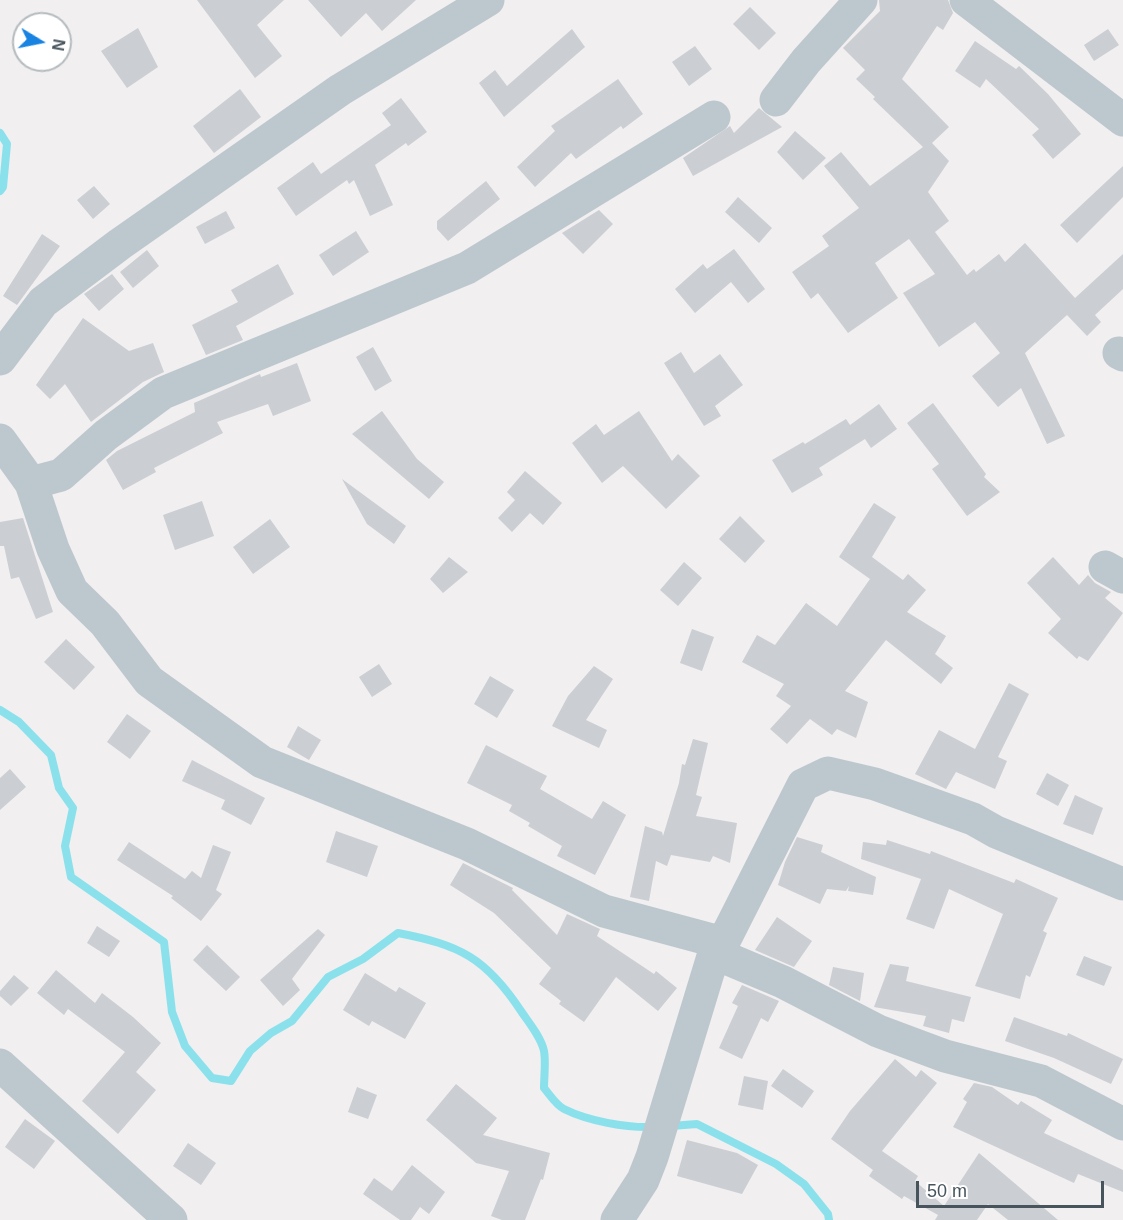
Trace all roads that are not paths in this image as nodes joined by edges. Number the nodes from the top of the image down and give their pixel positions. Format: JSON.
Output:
{"nodes":[{"id":1,"x":488,"y":0,"type":"edge"},
{"id":2,"x":861,"y":0,"type":"edge"},
{"id":3,"x":966,"y":0,"type":"edge"},
{"id":4,"x":776,"y":100,"type":"dead end"},
{"id":5,"x":714,"y":117,"type":"dead end"},
{"id":6,"x":1123,"y":120,"type":"edge"},
{"id":7,"x":0,"y":359,"type":"edge"},
{"id":8,"x":0,"y":440,"type":"edge"},
{"id":9,"x":31,"y":483,"type":"junction"},
{"id":10,"x":1123,"y":884,"type":"edge"},
{"id":11,"x":719,"y":948,"type":"junction"},
{"id":12,"x":0,"y":1065,"type":"edge"},
{"id":13,"x":1123,"y":1124,"type":"edge"},
{"id":14,"x":171,"y":1220,"type":"edge"},
{"id":15,"x":617,"y":1220,"type":"edge"}],
"edges":[{"from":1,"to":7,"type":"street"},
{"from":2,"to":4,"type":"street"},
{"from":3,"to":6,"type":"street"},
{"from":5,"to":9,"type":"street"},
{"from":8,"to":9,"type":"street"},
{"from":9,"to":11,"type":"street"},
{"from":10,"to":11,"type":"street"},
{"from":11,"to":13,"type":"street"},
{"from":11,"to":15,"type":"street"},
{"from":12,"to":14,"type":"street"}]}
